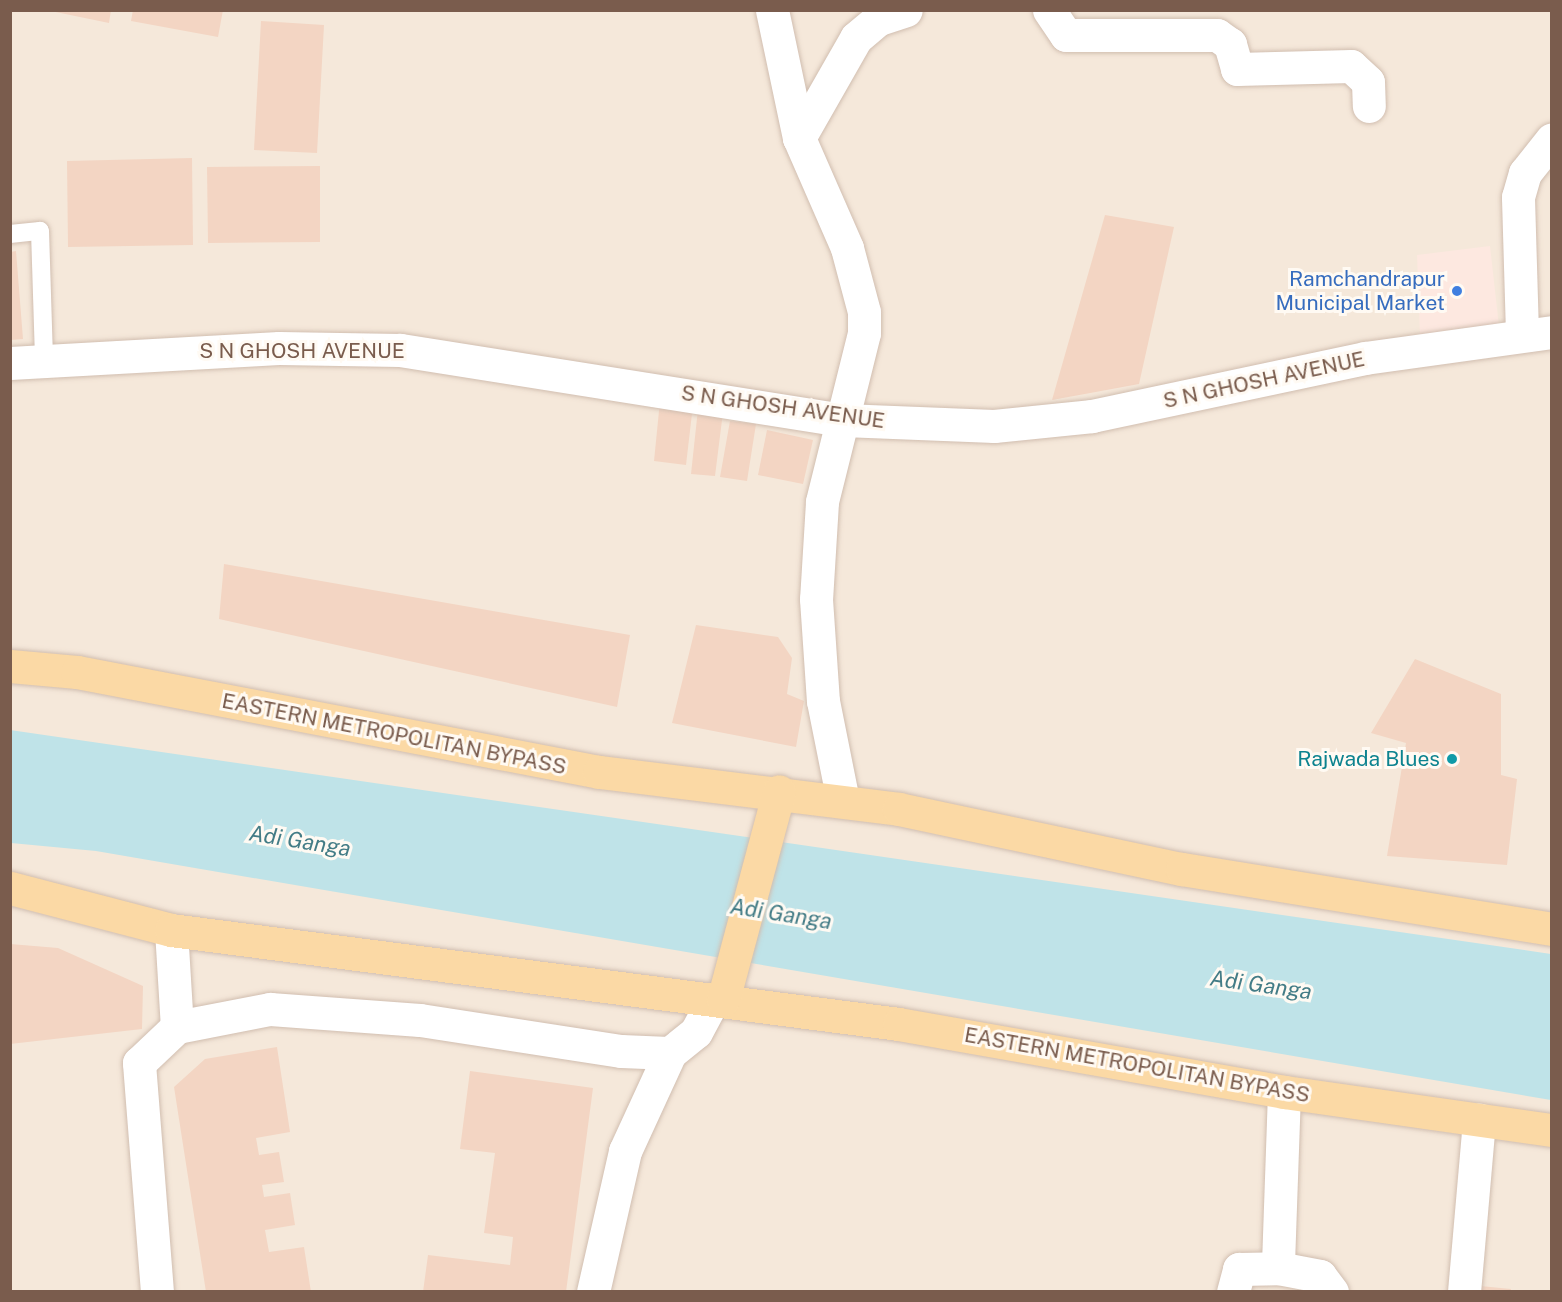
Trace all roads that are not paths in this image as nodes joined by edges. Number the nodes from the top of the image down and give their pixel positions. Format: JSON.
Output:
{"nodes":[{"id":1,"x":772,"y":10,"type":"edge"},
{"id":2,"x":906,"y":10,"type":"edge"},
{"id":3,"x":1049,"y":10,"type":"edge"},
{"id":4,"x":1369,"y":106,"type":"dead end"},
{"id":5,"x":799,"y":138,"type":"junction"},
{"id":6,"x":1551,"y":139,"type":"edge"},
{"id":7,"x":10,"y":234,"type":"edge"},
{"id":8,"x":1537,"y":332,"type":"edge"},
{"id":9,"x":44,"y":361,"type":"junction"},
{"id":10,"x":10,"y":363,"type":"edge"},
{"id":11,"x":843,"y":420,"type":"junction"},
{"id":12,"x":10,"y":666,"type":"edge"},
{"id":13,"x":779,"y":791,"type":"junction"},
{"id":14,"x":843,"y":801,"type":"junction"},
{"id":15,"x":10,"y":888,"type":"edge"},
{"id":16,"x":1551,"y":929,"type":"edge"},
{"id":17,"x":171,"y":930,"type":"junction"},
{"id":18,"x":718,"y":1000,"type":"junction"},
{"id":19,"x":177,"y":1027,"type":"junction"},
{"id":20,"x":670,"y":1053,"type":"junction"},
{"id":21,"x":1284,"y":1092,"type":"junction"},
{"id":22,"x":1479,"y":1120,"type":"junction"},
{"id":23,"x":1551,"y":1130,"type":"edge"},
{"id":24,"x":1278,"y":1268,"type":"junction"},
{"id":25,"x":156,"y":1292,"type":"edge"},
{"id":26,"x":593,"y":1292,"type":"edge"},
{"id":27,"x":1233,"y":1292,"type":"edge"},
{"id":28,"x":1332,"y":1292,"type":"edge"},
{"id":29,"x":1464,"y":1292,"type":"edge"}],
"edges":[{"from":1,"to":5,"type":"street"},
{"from":2,"to":5,"type":"street"},
{"from":3,"to":4,"type":"street"},
{"from":5,"to":11,"type":"street"},
{"from":6,"to":8,"type":"street"},
{"from":7,"to":9,"type":"lane"},
{"from":8,"to":11,"type":"street","name":"S N GHOSH AVENUE"},
{"from":9,"to":10,"type":"street","name":"S N GHOSH AVENUE"},
{"from":9,"to":11,"type":"street","name":"S N GHOSH AVENUE"},
{"from":11,"to":14,"type":"street"},
{"from":12,"to":13,"type":"main road","name":"EASTERN METROPOLITAN BYPASS"},
{"from":13,"to":14,"type":"main road","name":"EASTERN METROPOLITAN BYPASS"},
{"from":13,"to":18,"type":"main road"},
{"from":14,"to":16,"type":"main road","name":"EASTERN METROPOLITAN BYPASS"},
{"from":15,"to":17,"type":"main road","name":"EASTERN METROPOLITAN BYPASS"},
{"from":17,"to":18,"type":"main road","name":"EASTERN METROPOLITAN BYPASS"},
{"from":17,"to":19,"type":"street"},
{"from":18,"to":20,"type":"street"},
{"from":18,"to":21,"type":"main road","name":"EASTERN METROPOLITAN BYPASS"},
{"from":19,"to":20,"type":"street"},
{"from":19,"to":25,"type":"street"},
{"from":20,"to":26,"type":"street"},
{"from":21,"to":22,"type":"main road","name":"EASTERN METROPOLITAN BYPASS"},
{"from":21,"to":24,"type":"street"},
{"from":22,"to":23,"type":"main road","name":"EASTERN METROPOLITAN BYPASS"},
{"from":22,"to":29,"type":"street"},
{"from":24,"to":27,"type":"street"},
{"from":24,"to":28,"type":"street"}]}
